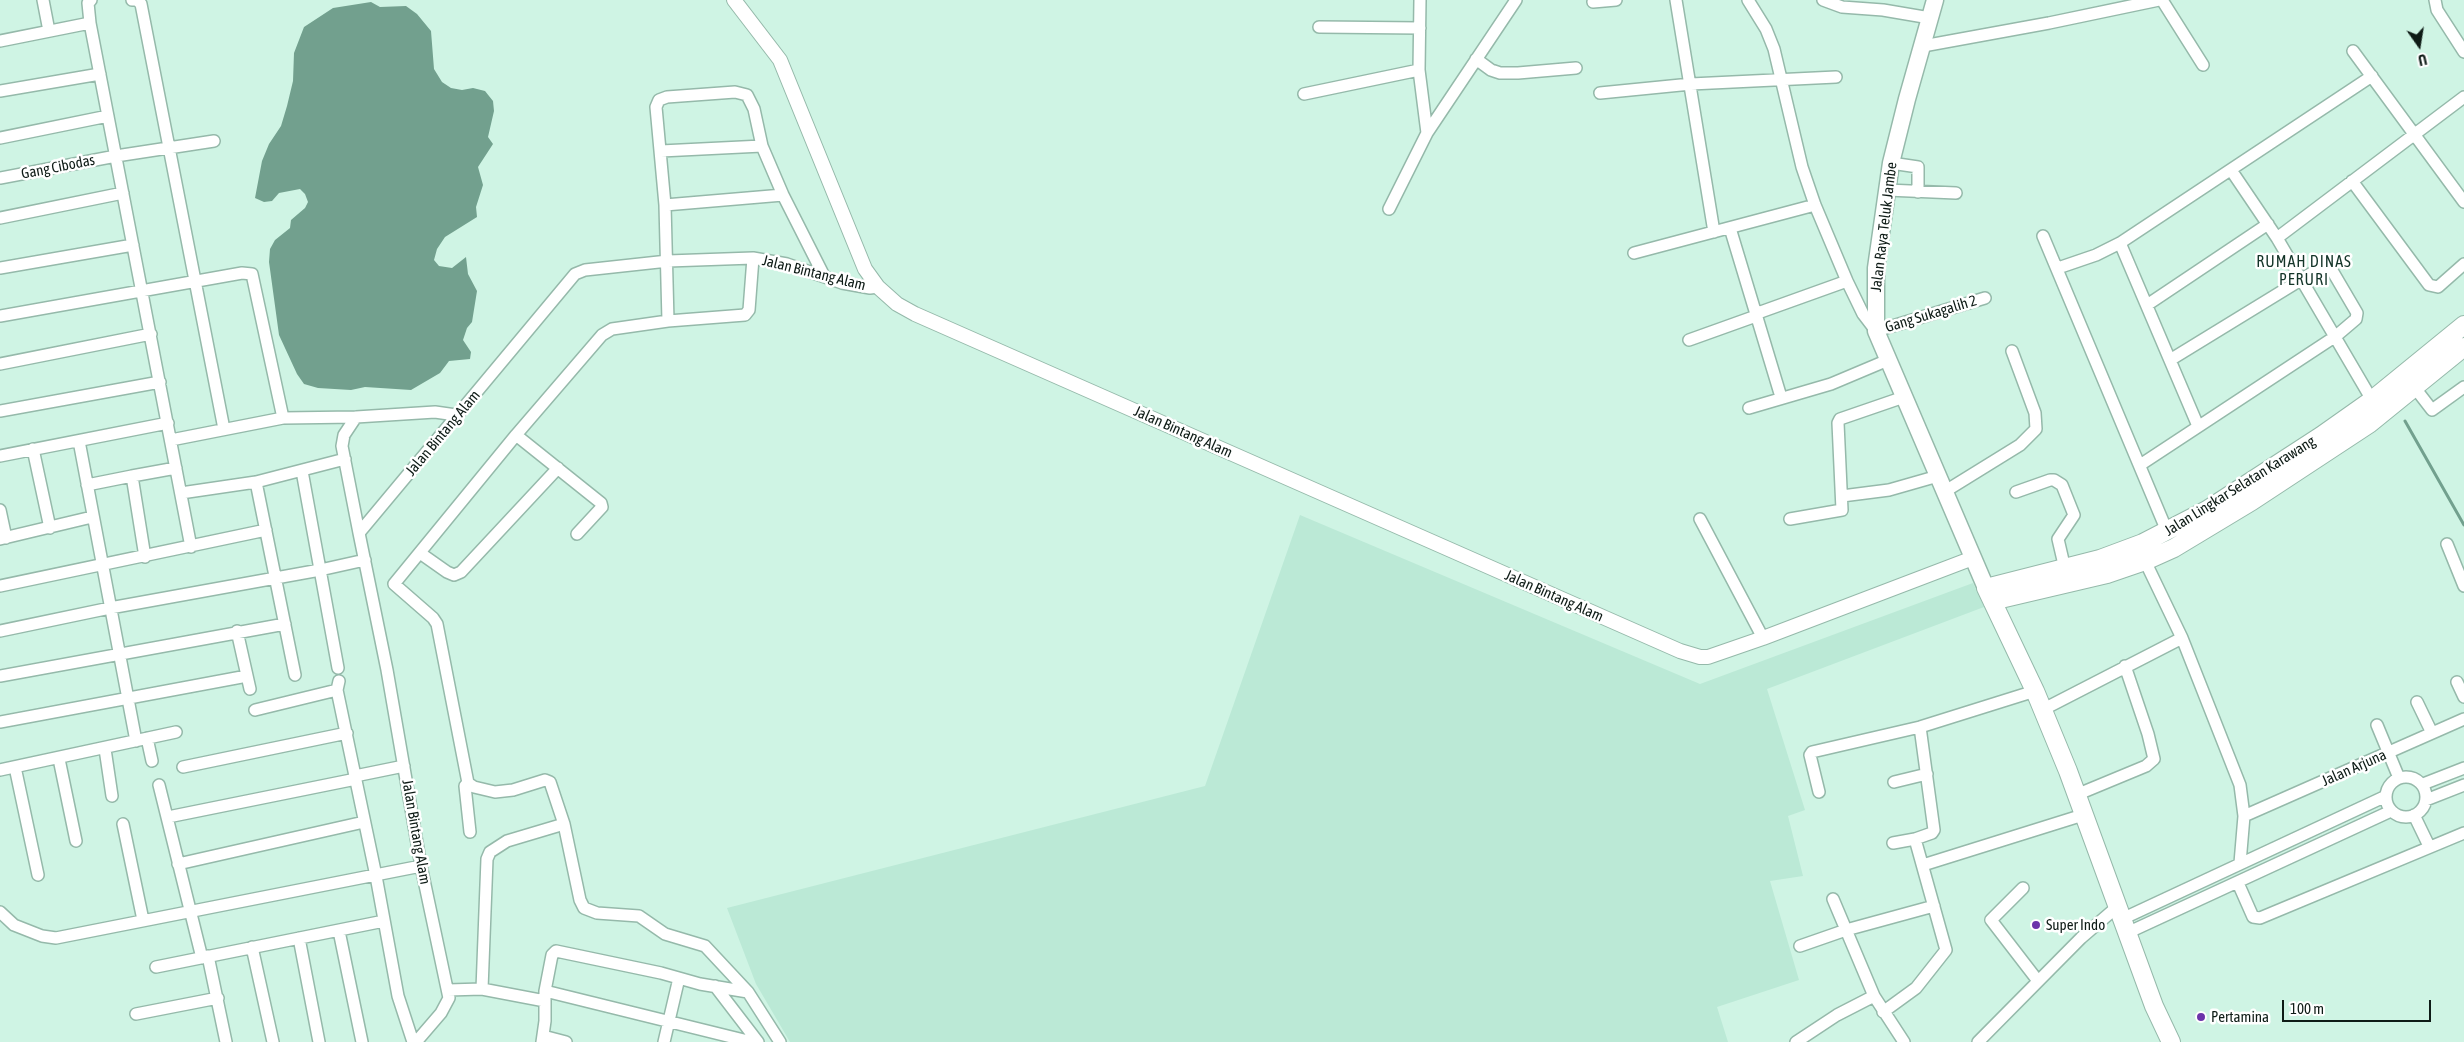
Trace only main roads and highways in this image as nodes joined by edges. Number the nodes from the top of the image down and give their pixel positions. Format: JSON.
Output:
{"nodes":[{"id":1,"x":1935,"y":0,"type":"edge"},
{"id":2,"x":2464,"y":325,"type":"edge"},
{"id":3,"x":2464,"y":347,"type":"edge"},
{"id":4,"x":2169,"y":533,"type":"junction"},
{"id":5,"x":1989,"y":594,"type":"junction"},
{"id":6,"x":2170,"y":1042,"type":"edge"}],
"edges":[{"from":1,"to":5,"type":"main road","name":"Jalan Raya Teluk Jambe"},
{"from":2,"to":4,"type":"main road","name":"Jalan Lingkar Selatan Karawang"},
{"from":3,"to":4,"type":"main road","name":"Jalan Lingkar Selatan Karawang"},
{"from":4,"to":5,"type":"main road","name":"Jalan Lingkar Selatan Karawang"},
{"from":4,"to":5,"type":"main road","name":"Jalan Lingkar Selatan Karawang"},
{"from":5,"to":6,"type":"main road"}]}
